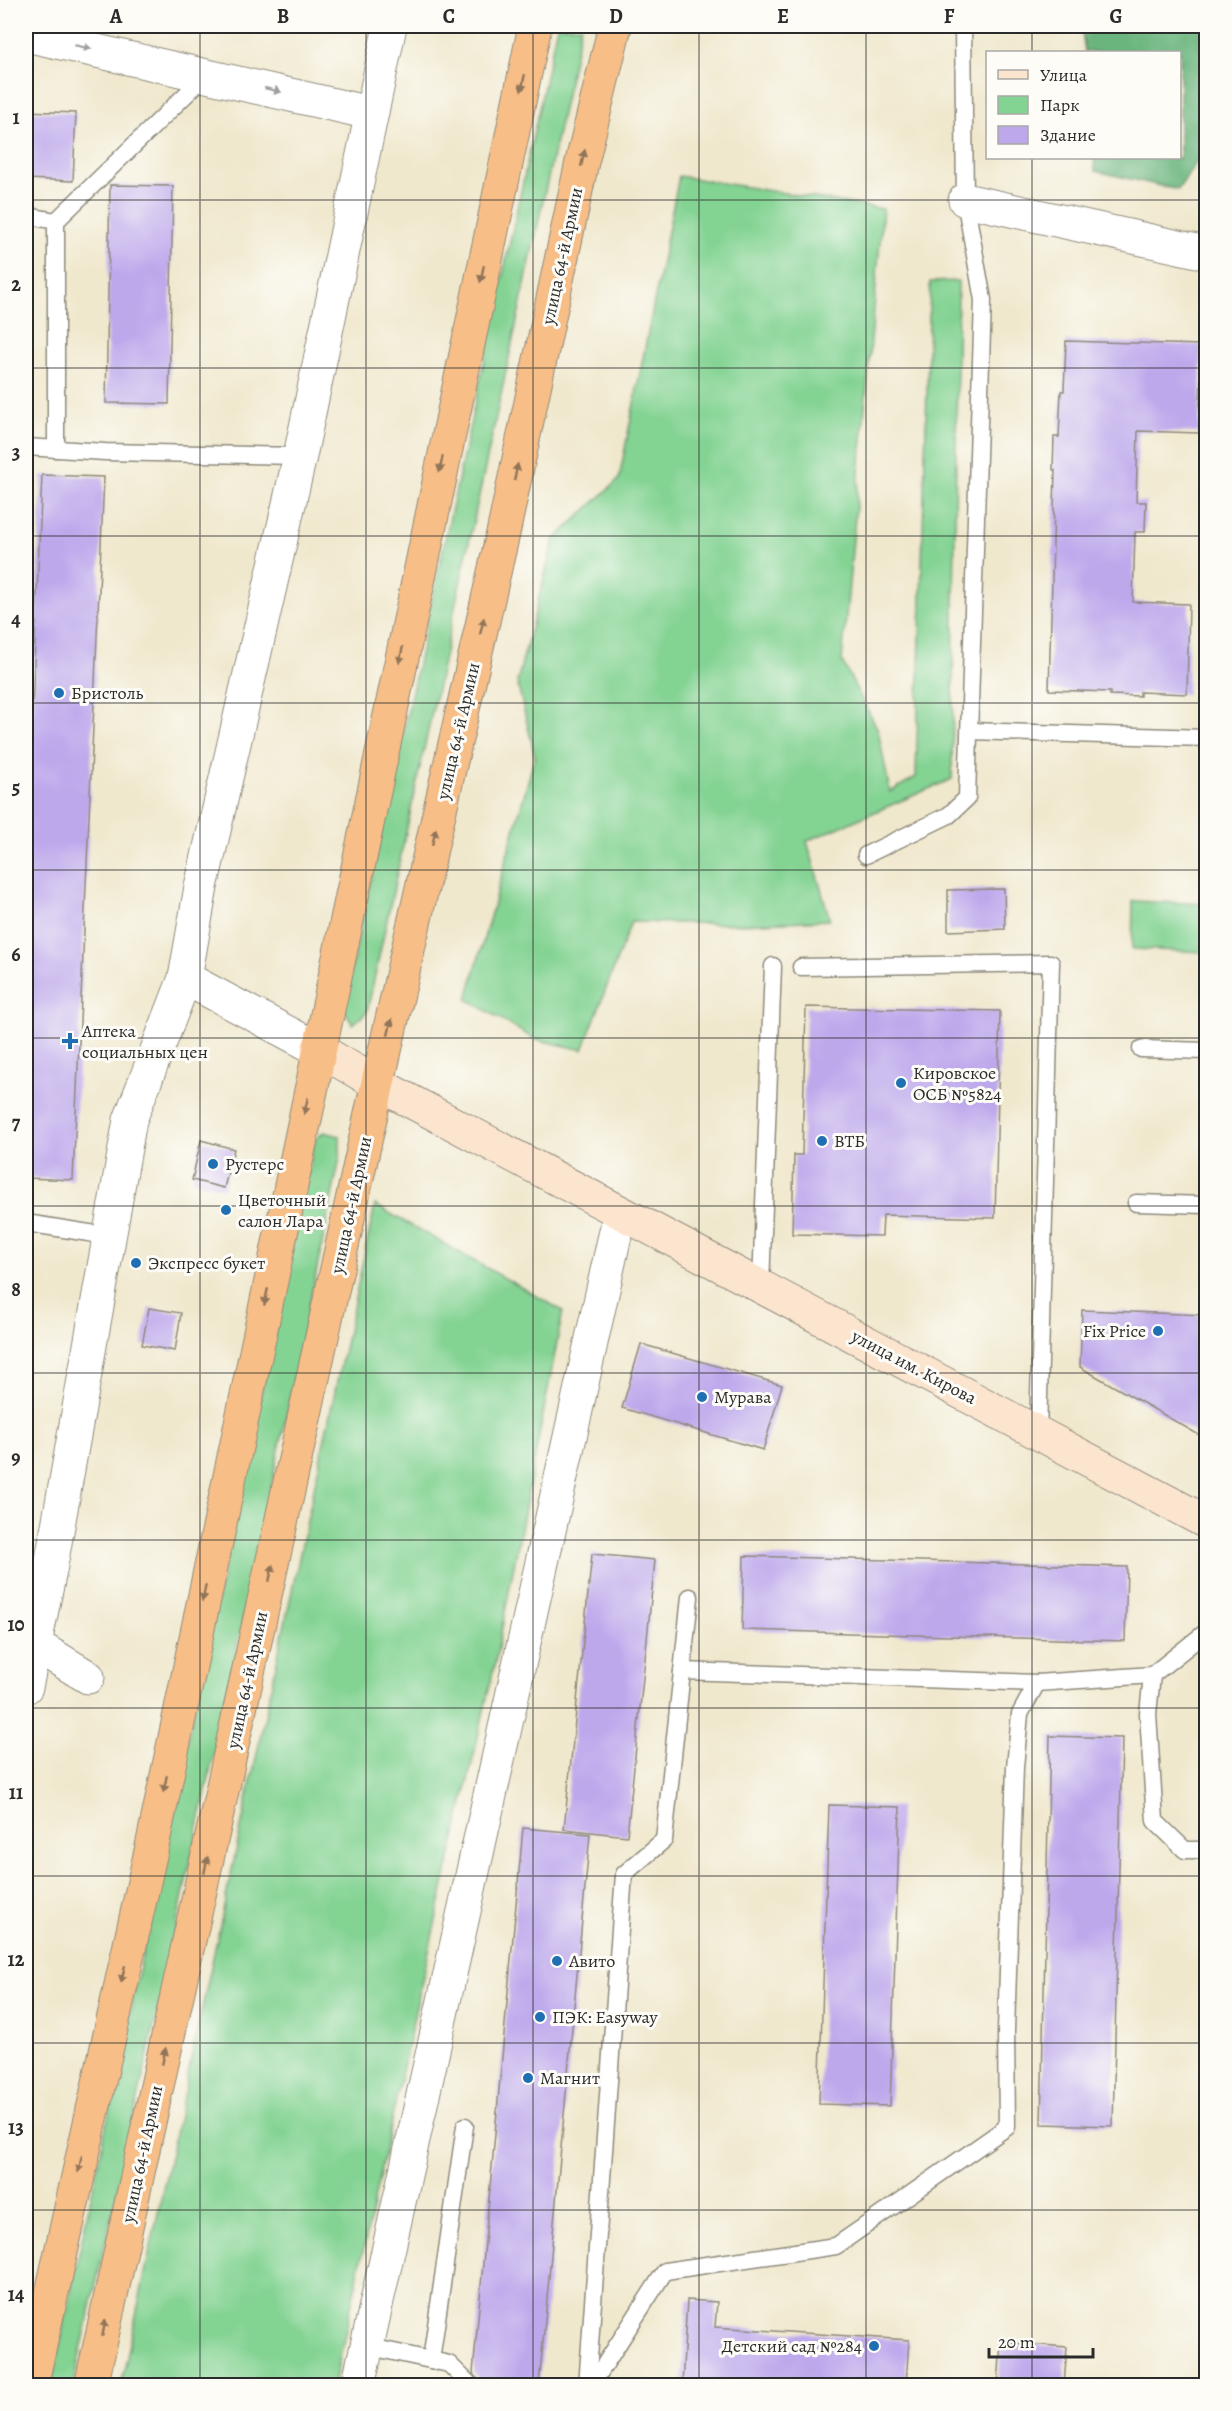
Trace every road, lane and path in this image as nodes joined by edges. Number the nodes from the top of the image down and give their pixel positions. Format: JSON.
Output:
{"nodes":[{"id":1,"x":390,"y":26,"type":"edge"},
{"id":2,"x":535,"y":26,"type":"edge"},
{"id":3,"x":615,"y":26,"type":"edge"},
{"id":4,"x":963,"y":26,"type":"edge"},
{"id":5,"x":26,"y":35,"type":"edge"},
{"id":6,"x":206,"y":75,"type":"junction"},
{"id":7,"x":370,"y":113,"type":"junction"},
{"id":8,"x":965,"y":200,"type":"junction"},
{"id":9,"x":26,"y":218,"type":"edge"},
{"id":10,"x":56,"y":221,"type":"junction"},
{"id":11,"x":1206,"y":253,"type":"edge"},
{"id":12,"x":26,"y":447,"type":"edge"},
{"id":13,"x":56,"y":449,"type":"junction"},
{"id":14,"x":300,"y":456,"type":"junction"},
{"id":15,"x":970,"y":731,"type":"junction"},
{"id":16,"x":1206,"y":738,"type":"edge"},
{"id":17,"x":866,"y":855,"type":"dead end"},
{"id":18,"x":773,"y":966,"type":"dead end"},
{"id":19,"x":801,"y":967,"type":"dead end"},
{"id":20,"x":185,"y":978,"type":"junction"},
{"id":21,"x":318,"y":1049,"type":"junction"},
{"id":22,"x":1141,"y":1049,"type":"dead end"},
{"id":23,"x":1206,"y":1051,"type":"edge"},
{"id":24,"x":378,"y":1084,"type":"junction"},
{"id":25,"x":1136,"y":1203,"type":"dead end"},
{"id":26,"x":1206,"y":1205,"type":"edge"},
{"id":27,"x":620,"y":1212,"type":"junction"},
{"id":28,"x":26,"y":1223,"type":"edge"},
{"id":29,"x":108,"y":1236,"type":"junction"},
{"id":30,"x":760,"y":1285,"type":"junction"},
{"id":31,"x":1038,"y":1433,"type":"junction"},
{"id":32,"x":1206,"y":1522,"type":"edge"},
{"id":33,"x":690,"y":1597,"type":"dead end"},
{"id":34,"x":1206,"y":1632,"type":"edge"},
{"id":35,"x":30,"y":1644,"type":"edge"},
{"id":36,"x":682,"y":1671,"type":"junction"},
{"id":37,"x":1152,"y":1674,"type":"junction"},
{"id":38,"x":88,"y":1677,"type":"dead end"},
{"id":39,"x":1037,"y":1683,"type":"junction"},
{"id":40,"x":26,"y":1687,"type":"edge"},
{"id":41,"x":1206,"y":1850,"type":"edge"},
{"id":42,"x":465,"y":2127,"type":"dead end"},
{"id":43,"x":366,"y":2346,"type":"junction"},
{"id":44,"x":431,"y":2360,"type":"junction"},
{"id":45,"x":31,"y":2385,"type":"edge"},
{"id":46,"x":91,"y":2385,"type":"edge"},
{"id":47,"x":358,"y":2385,"type":"edge"},
{"id":48,"x":471,"y":2385,"type":"edge"},
{"id":49,"x":589,"y":2385,"type":"edge"}],
"edges":[{"from":1,"to":7,"type":"street"},
{"from":2,"to":21,"type":"highway","one_way":true},
{"from":24,"to":3,"type":"highway","name":"улица 64-й Армии","one_way":true},
{"from":4,"to":8,"type":"lane"},
{"from":5,"to":6,"type":"street","one_way":true},
{"from":6,"to":7,"type":"street","one_way":true},
{"from":6,"to":10,"type":"lane"},
{"from":7,"to":14,"type":"street"},
{"from":8,"to":11,"type":"street"},
{"from":8,"to":15,"type":"lane"},
{"from":9,"to":10,"type":"lane"},
{"from":10,"to":13,"type":"lane"},
{"from":12,"to":13,"type":"lane"},
{"from":13,"to":14,"type":"lane"},
{"from":14,"to":20,"type":"street"},
{"from":15,"to":16,"type":"lane"},
{"from":15,"to":17,"type":"lane"},
{"from":18,"to":30,"type":"lane"},
{"from":19,"to":31,"type":"lane"},
{"from":20,"to":21,"type":"street"},
{"from":20,"to":29,"type":"street"},
{"from":21,"to":24,"type":"main road","name":"улица им. Кирова"},
{"from":21,"to":45,"type":"highway","one_way":true},
{"from":22,"to":23,"type":"lane"},
{"from":24,"to":27,"type":"main road","name":"улица им. Кирова"},
{"from":46,"to":24,"type":"highway","name":"улица 64-й Армии","one_way":true},
{"from":25,"to":26,"type":"lane"},
{"from":27,"to":30,"type":"main road","name":"улица им. Кирова"},
{"from":27,"to":43,"type":"street"},
{"from":28,"to":29,"type":"lane"},
{"from":29,"to":35,"type":"street"},
{"from":30,"to":31,"type":"main road","name":"улица им. Кирова"},
{"from":31,"to":32,"type":"main road","name":"улица им. Кирова"},
{"from":33,"to":36,"type":"lane"},
{"from":34,"to":37,"type":"lane"},
{"from":35,"to":38,"type":"street"},
{"from":35,"to":40,"type":"street"},
{"from":36,"to":39,"type":"lane"},
{"from":36,"to":49,"type":"lane"},
{"from":37,"to":39,"type":"lane"},
{"from":37,"to":41,"type":"lane"},
{"from":39,"to":49,"type":"lane"},
{"from":42,"to":44,"type":"lane"},
{"from":43,"to":44,"type":"lane"},
{"from":43,"to":47,"type":"street"},
{"from":44,"to":48,"type":"lane"}]}
